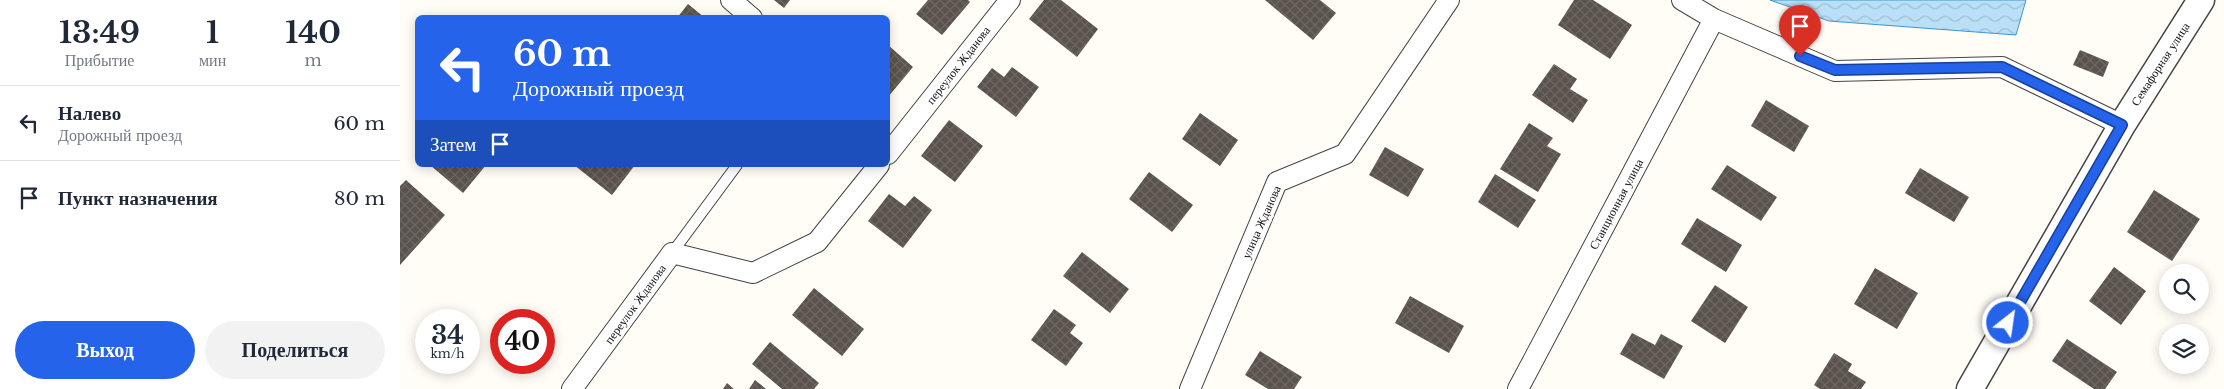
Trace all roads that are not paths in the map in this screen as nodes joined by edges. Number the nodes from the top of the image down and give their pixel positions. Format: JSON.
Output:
{"nodes":[{"id":1,"x":731,"y":0,"type":"edge"},
{"id":2,"x":1010,"y":0,"type":"edge"},
{"id":3,"x":1449,"y":0,"type":"edge"},
{"id":4,"x":1682,"y":0,"type":"edge"},
{"id":5,"x":2201,"y":0,"type":"edge"},
{"id":6,"x":748,"y":15,"type":"edge"},
{"id":7,"x":1714,"y":19,"type":"junction"},
{"id":8,"x":2122,"y":125,"type":"junction"},
{"id":9,"x":891,"y":141,"type":"edge"},
{"id":10,"x":735,"y":167,"type":"edge"},
{"id":11,"x":877,"y":167,"type":"edge"},
{"id":12,"x":672,"y":254,"type":"junction"},
{"id":13,"x":572,"y":389,"type":"edge"},
{"id":14,"x":1190,"y":389,"type":"edge"},
{"id":15,"x":1518,"y":389,"type":"edge"},
{"id":16,"x":1970,"y":389,"type":"edge"}],
"edges":[{"from":1,"to":6,"type":"street"},
{"from":2,"to":9,"type":"street","name":"переулок Жданова"},
{"from":3,"to":14,"type":"street","name":"улица Жданова"},
{"from":4,"to":7,"type":"street"},
{"from":5,"to":8,"type":"street","name":"Семафорная улица"},
{"from":7,"to":8,"type":"street"},
{"from":7,"to":15,"type":"street","name":"Станционная улица"},
{"from":8,"to":16,"type":"street","name":"Семафорная улица"},
{"from":10,"to":12,"type":"lane"},
{"from":11,"to":12,"type":"street","name":"переулок Жданова"},
{"from":12,"to":13,"type":"street","name":"переулок Жданова"}]}
